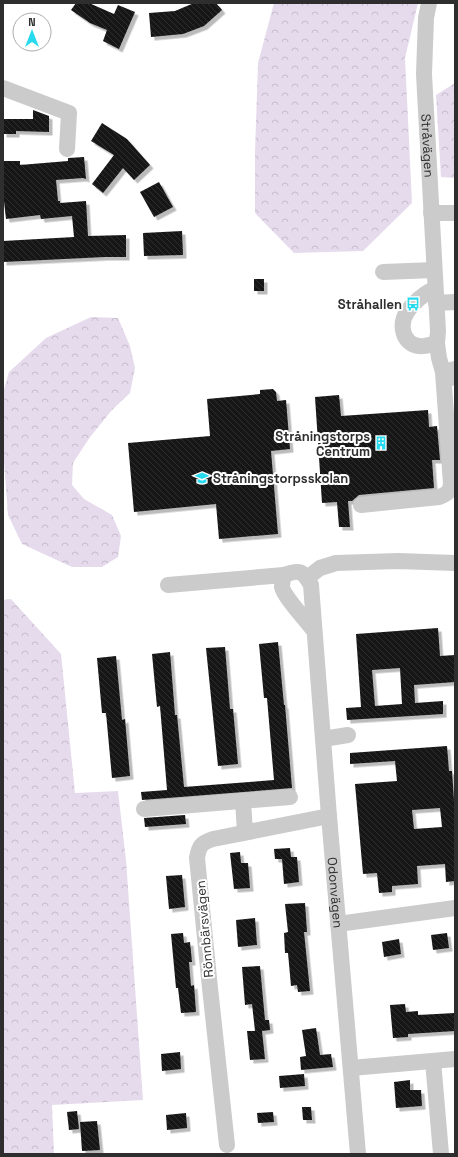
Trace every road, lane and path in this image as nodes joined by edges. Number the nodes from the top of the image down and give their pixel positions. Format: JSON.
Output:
{"nodes":[{"id":1,"x":429,"y":3,"type":"edge"},
{"id":2,"x":3,"y":88,"type":"edge"},
{"id":3,"x":67,"y":149,"type":"dead end"},
{"id":4,"x":431,"y":213,"type":"junction"},
{"id":5,"x":455,"y":213,"type":"edge"},
{"id":6,"x":434,"y":270,"type":"junction"},
{"id":7,"x":383,"y":272,"type":"dead end"},
{"id":8,"x":436,"y":295,"type":"junction"},
{"id":9,"x":455,"y":302,"type":"edge"},
{"id":10,"x":437,"y":343,"type":"junction"},
{"id":11,"x":451,"y":374,"type":"edge"},
{"id":12,"x":361,"y":505,"type":"dead end"},
{"id":13,"x":455,"y":563,"type":"edge"},
{"id":14,"x":284,"y":575,"type":"junction"},
{"id":15,"x":307,"y":578,"type":"junction"},
{"id":16,"x":168,"y":585,"type":"dead end"},
{"id":17,"x":314,"y":631,"type":"junction"},
{"id":18,"x":348,"y":735,"type":"dead end"},
{"id":19,"x":323,"y":739,"type":"junction"},
{"id":20,"x":290,"y":797,"type":"dead end"},
{"id":21,"x":243,"y":801,"type":"junction"},
{"id":22,"x":144,"y":809,"type":"dead end"},
{"id":23,"x":329,"y":816,"type":"junction"},
{"id":24,"x":245,"y":832,"type":"junction"},
{"id":25,"x":455,"y":908,"type":"edge"},
{"id":26,"x":338,"y":924,"type":"junction"},
{"id":27,"x":455,"y":1059,"type":"edge"},
{"id":28,"x":433,"y":1061,"type":"junction"},
{"id":29,"x":351,"y":1068,"type":"junction"},
{"id":30,"x":227,"y":1145,"type":"dead end"},
{"id":31,"x":358,"y":1154,"type":"edge"},
{"id":32,"x":441,"y":1154,"type":"edge"}],
"edges":[{"from":1,"to":4,"type":"street","name":"Stråvägen"},
{"from":2,"to":3,"type":"street"},
{"from":4,"to":5,"type":"street"},
{"from":4,"to":6,"type":"street","name":"Stråvägen"},
{"from":6,"to":7,"type":"street"},
{"from":6,"to":8,"type":"street","name":"Stråvägen"},
{"from":8,"to":9,"type":"street"},
{"from":8,"to":10,"type":"street","name":"Stråvägen"},
{"from":8,"to":10,"type":"street"},
{"from":10,"to":11,"type":"street","name":"Stråvägen"},
{"from":11,"to":12,"type":"street","name":"Stråvägen"},
{"from":13,"to":15,"type":"street"},
{"from":14,"to":15,"type":"street"},
{"from":14,"to":16,"type":"street"},
{"from":14,"to":17,"type":"street"},
{"from":15,"to":17,"type":"street","name":"Odonvägen"},
{"from":17,"to":19,"type":"street","name":"Odonvägen"},
{"from":18,"to":19,"type":"street"},
{"from":19,"to":23,"type":"street","name":"Odonvägen"},
{"from":20,"to":21,"type":"street"},
{"from":21,"to":22,"type":"street"},
{"from":21,"to":24,"type":"street"},
{"from":23,"to":24,"type":"street","name":"Rönnbärsvägen"},
{"from":23,"to":26,"type":"street","name":"Odonvägen"},
{"from":24,"to":30,"type":"street","name":"Rönnbärsvägen"},
{"from":25,"to":26,"type":"street"},
{"from":26,"to":29,"type":"street","name":"Odonvägen"},
{"from":27,"to":28,"type":"street"},
{"from":28,"to":29,"type":"street"},
{"from":28,"to":32,"type":"street"},
{"from":29,"to":31,"type":"street","name":"Odonvägen"}]}
